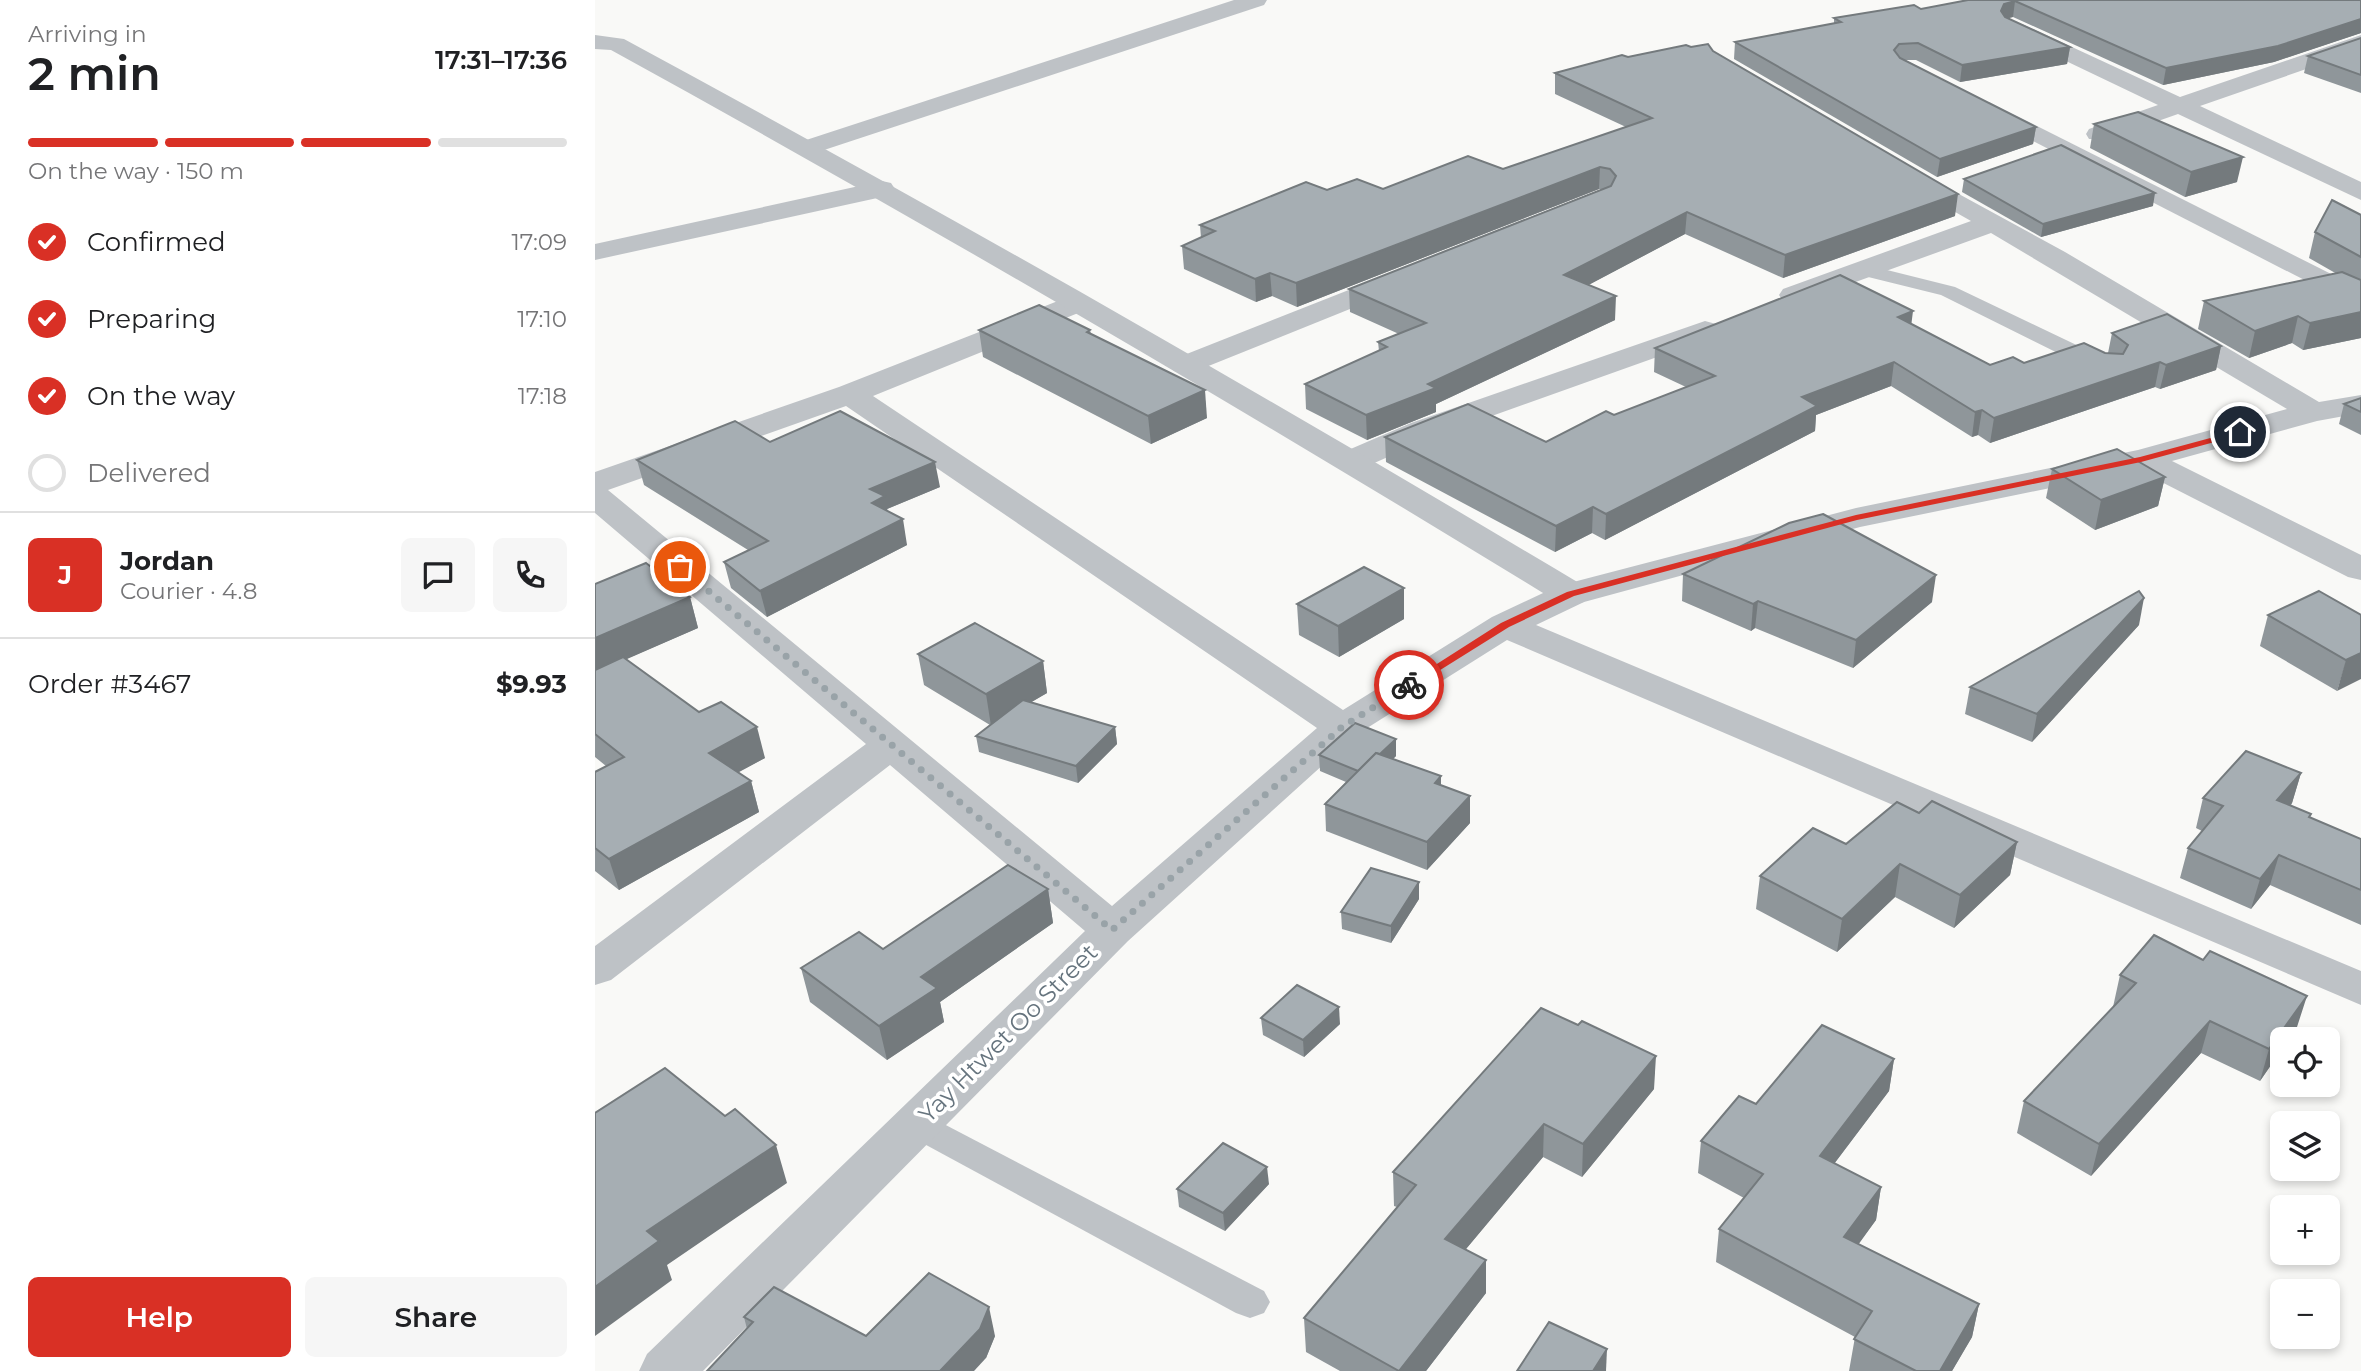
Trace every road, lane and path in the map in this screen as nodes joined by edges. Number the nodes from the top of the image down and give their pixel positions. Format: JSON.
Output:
{"nodes":[{"id":1,"x":1239,"y":2,"type":"edge"},
{"id":2,"x":2012,"y":26,"type":"edge"},
{"id":3,"x":595,"y":42,"type":"edge"},
{"id":4,"x":2361,"y":42,"type":"edge"},
{"id":5,"x":1967,"y":98,"type":"edge"},
{"id":6,"x":2179,"y":106,"type":"junction"},
{"id":7,"x":2062,"y":147,"type":"junction"},
{"id":8,"x":806,"y":148,"type":"junction"},
{"id":9,"x":2037,"y":155,"type":"edge"},
{"id":10,"x":1887,"y":162,"type":"edge"},
{"id":11,"x":882,"y":189,"type":"junction"},
{"id":12,"x":2361,"y":192,"type":"edge"},
{"id":13,"x":1992,"y":223,"type":"junction"},
{"id":14,"x":595,"y":252,"type":"edge"},
{"id":15,"x":1859,"y":269,"type":"junction"},
{"id":16,"x":1418,"y":272,"type":"edge"},
{"id":17,"x":2361,"y":300,"type":"edge"},
{"id":18,"x":1078,"y":303,"type":"junction"},
{"id":19,"x":1762,"y":307,"type":"edge"},
{"id":20,"x":1725,"y":321,"type":"edge"},
{"id":21,"x":1185,"y":365,"type":"junction"},
{"id":22,"x":2110,"y":370,"type":"edge"},
{"id":23,"x":851,"y":394,"type":"junction"},
{"id":24,"x":2361,"y":404,"type":"edge"},
{"id":25,"x":2314,"y":412,"type":"junction"},
{"id":26,"x":2141,"y":459,"type":"junction"},
{"id":27,"x":1351,"y":461,"type":"junction"},
{"id":28,"x":595,"y":483,"type":"edge"},
{"id":29,"x":595,"y":496,"type":"edge"},
{"id":30,"x":2361,"y":569,"type":"edge"},
{"id":31,"x":1571,"y":594,"type":"junction"},
{"id":32,"x":1505,"y":625,"type":"junction"},
{"id":33,"x":1342,"y":727,"type":"junction"},
{"id":34,"x":892,"y":744,"type":"junction"},
{"id":35,"x":1112,"y":930,"type":"junction"},
{"id":36,"x":595,"y":969,"type":"edge"},
{"id":37,"x":2361,"y":989,"type":"edge"},
{"id":38,"x":917,"y":1123,"type":"junction"},
{"id":39,"x":1249,"y":1302,"type":"dead end"},
{"id":40,"x":667,"y":1371,"type":"edge"}],
"edges":[{"from":1,"to":8,"type":"street"},
{"from":2,"to":6,"type":"street"},
{"from":3,"to":8,"type":"street"},
{"from":4,"to":6,"type":"street"},
{"from":5,"to":7,"type":"street"},
{"from":6,"to":7,"type":"street"},
{"from":6,"to":12,"type":"street"},
{"from":7,"to":9,"type":"street"},
{"from":7,"to":17,"type":"street"},
{"from":8,"to":11,"type":"street"},
{"from":10,"to":13,"type":"street"},
{"from":11,"to":14,"type":"street"},
{"from":11,"to":18,"type":"street"},
{"from":13,"to":15,"type":"street"},
{"from":13,"to":25,"type":"street"},
{"from":15,"to":19,"type":"street"},
{"from":15,"to":22,"type":"lane"},
{"from":16,"to":21,"type":"street"},
{"from":18,"to":21,"type":"street"},
{"from":18,"to":23,"type":"street"},
{"from":20,"to":27,"type":"street"},
{"from":21,"to":27,"type":"street"},
{"from":23,"to":28,"type":"street"},
{"from":23,"to":33,"type":"street"},
{"from":24,"to":25,"type":"street","name":"Yay Htwet Oo Street"},
{"from":25,"to":26,"type":"street","name":"Yay Htwet Oo Street"},
{"from":26,"to":30,"type":"street"},
{"from":26,"to":31,"type":"street","name":"Yay Htwet Oo Street"},
{"from":27,"to":31,"type":"street"},
{"from":29,"to":34,"type":"street"},
{"from":31,"to":32,"type":"street","name":"Yay Htwet Oo Street"},
{"from":32,"to":33,"type":"street","name":"Yay Htwet Oo Street"},
{"from":32,"to":37,"type":"street"},
{"from":33,"to":35,"type":"street","name":"Yay Htwet Oo Street"},
{"from":34,"to":35,"type":"street"},
{"from":34,"to":36,"type":"street"},
{"from":35,"to":38,"type":"street","name":"Yay Htwet Oo Street"},
{"from":38,"to":39,"type":"lane"},
{"from":38,"to":40,"type":"street","name":"Yay Htwet Oo Street"}]}
